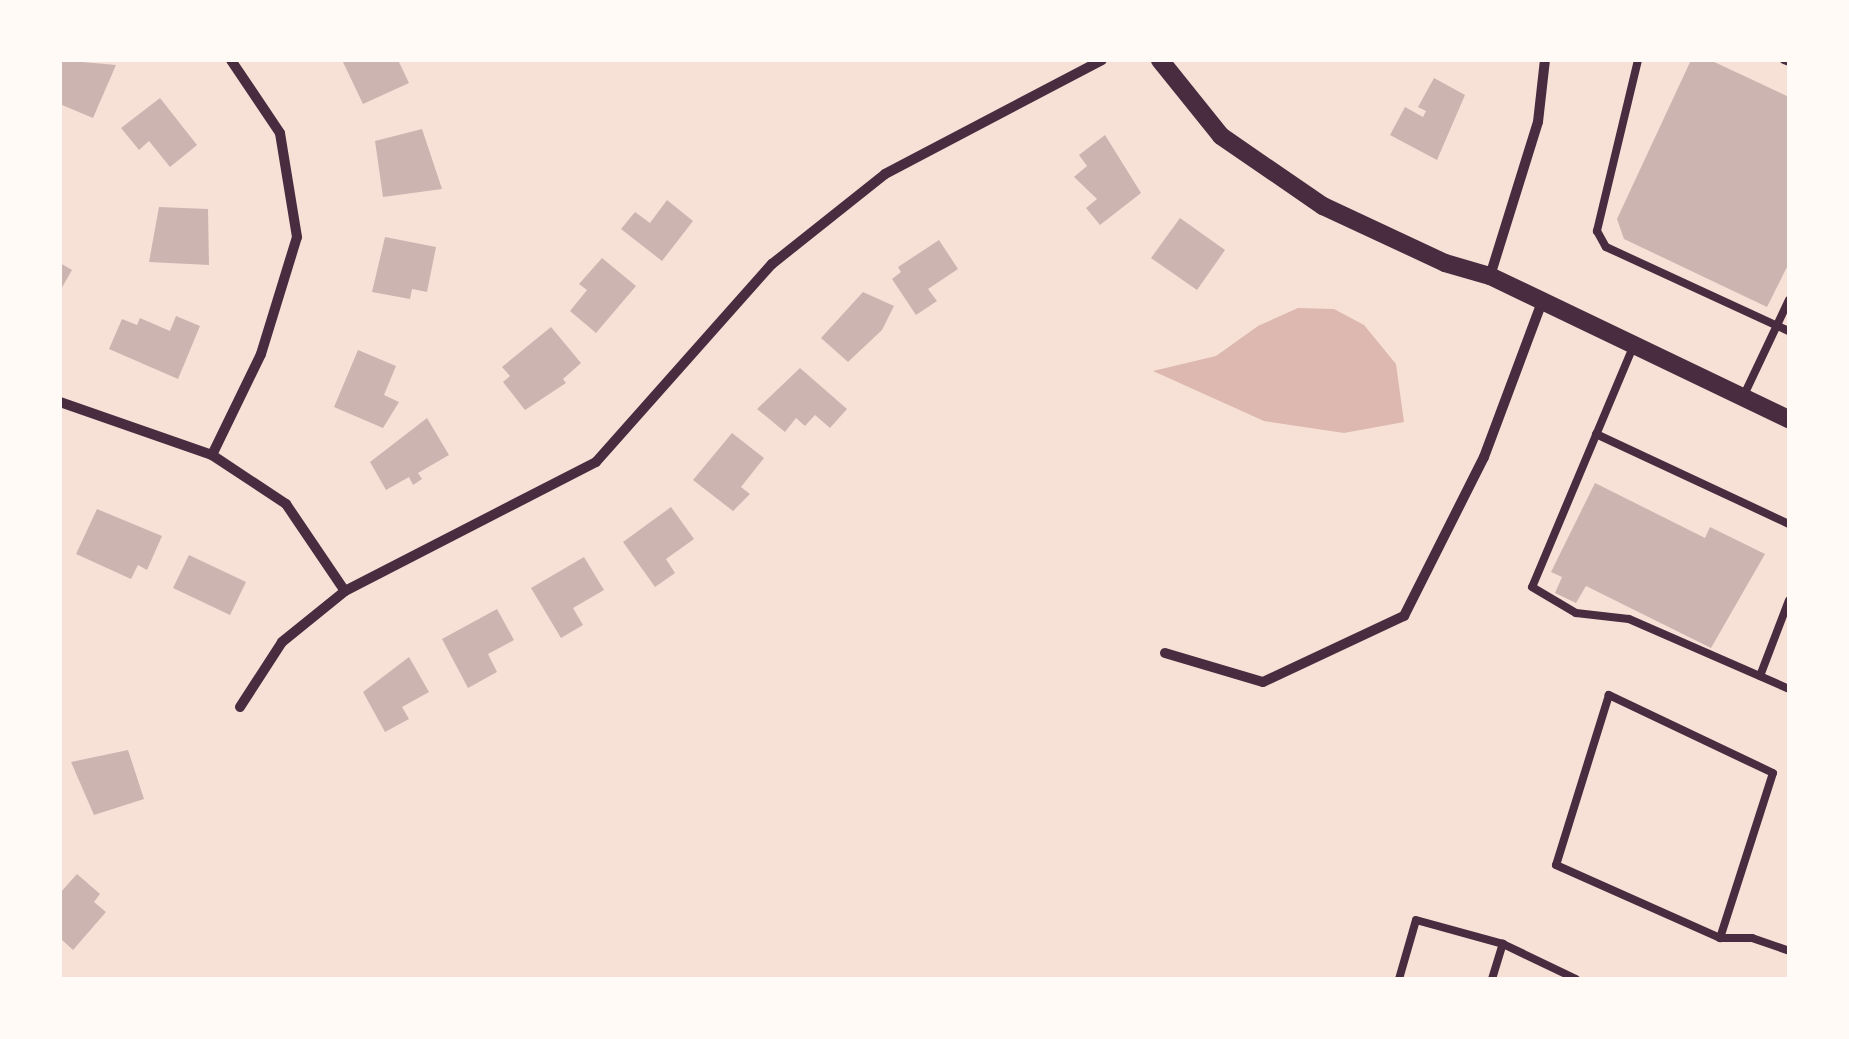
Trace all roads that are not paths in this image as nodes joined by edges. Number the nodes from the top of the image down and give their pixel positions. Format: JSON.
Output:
{"nodes":[{"id":1,"x":231,"y":60,"type":"edge"},
{"id":2,"x":1102,"y":60,"type":"edge"},
{"id":3,"x":1160,"y":60,"type":"edge"},
{"id":4,"x":1544,"y":60,"type":"edge"},
{"id":5,"x":1638,"y":60,"type":"edge"},
{"id":6,"x":1490,"y":276,"type":"junction"},
{"id":7,"x":1789,"y":300,"type":"edge"},
{"id":8,"x":1542,"y":302,"type":"junction"},
{"id":9,"x":1777,"y":325,"type":"junction"},
{"id":10,"x":1789,"y":330,"type":"edge"},
{"id":11,"x":1633,"y":346,"type":"junction"},
{"id":12,"x":1743,"y":398,"type":"junction"},
{"id":13,"x":60,"y":402,"type":"edge"},
{"id":14,"x":1789,"y":420,"type":"edge"},
{"id":15,"x":1596,"y":434,"type":"junction"},
{"id":16,"x":212,"y":456,"type":"junction"},
{"id":17,"x":1789,"y":524,"type":"edge"},
{"id":18,"x":345,"y":590,"type":"junction"},
{"id":19,"x":1789,"y":600,"type":"edge"},
{"id":20,"x":1166,"y":653,"type":"dead end"},
{"id":21,"x":1760,"y":676,"type":"junction"},
{"id":22,"x":1789,"y":689,"type":"edge"},
{"id":23,"x":240,"y":707,"type":"dead end"},
{"id":24,"x":1720,"y":938,"type":"junction"},
{"id":25,"x":1503,"y":944,"type":"junction"},
{"id":26,"x":1789,"y":951,"type":"edge"},
{"id":27,"x":1399,"y":979,"type":"edge"},
{"id":28,"x":1492,"y":979,"type":"edge"},
{"id":29,"x":1576,"y":979,"type":"edge"}],
"edges":[{"from":1,"to":16,"type":"street"},
{"from":2,"to":18,"type":"street"},
{"from":3,"to":6,"type":"street"},
{"from":4,"to":6,"type":"street"},
{"from":5,"to":9,"type":"lane"},
{"from":6,"to":8,"type":"street"},
{"from":7,"to":9,"type":"lane"},
{"from":8,"to":11,"type":"street"},
{"from":8,"to":20,"type":"street"},
{"from":9,"to":10,"type":"lane"},
{"from":9,"to":12,"type":"lane"},
{"from":11,"to":12,"type":"street"},
{"from":11,"to":15,"type":"lane"},
{"from":12,"to":14,"type":"street"},
{"from":13,"to":16,"type":"street"},
{"from":15,"to":17,"type":"lane"},
{"from":15,"to":21,"type":"lane"},
{"from":16,"to":18,"type":"street"},
{"from":18,"to":23,"type":"street"},
{"from":19,"to":21,"type":"lane"},
{"from":21,"to":22,"type":"lane"},
{"from":24,"to":24,"type":"lane"},
{"from":24,"to":26,"type":"lane"},
{"from":25,"to":27,"type":"lane"},
{"from":25,"to":28,"type":"lane"},
{"from":25,"to":29,"type":"lane"}]}
